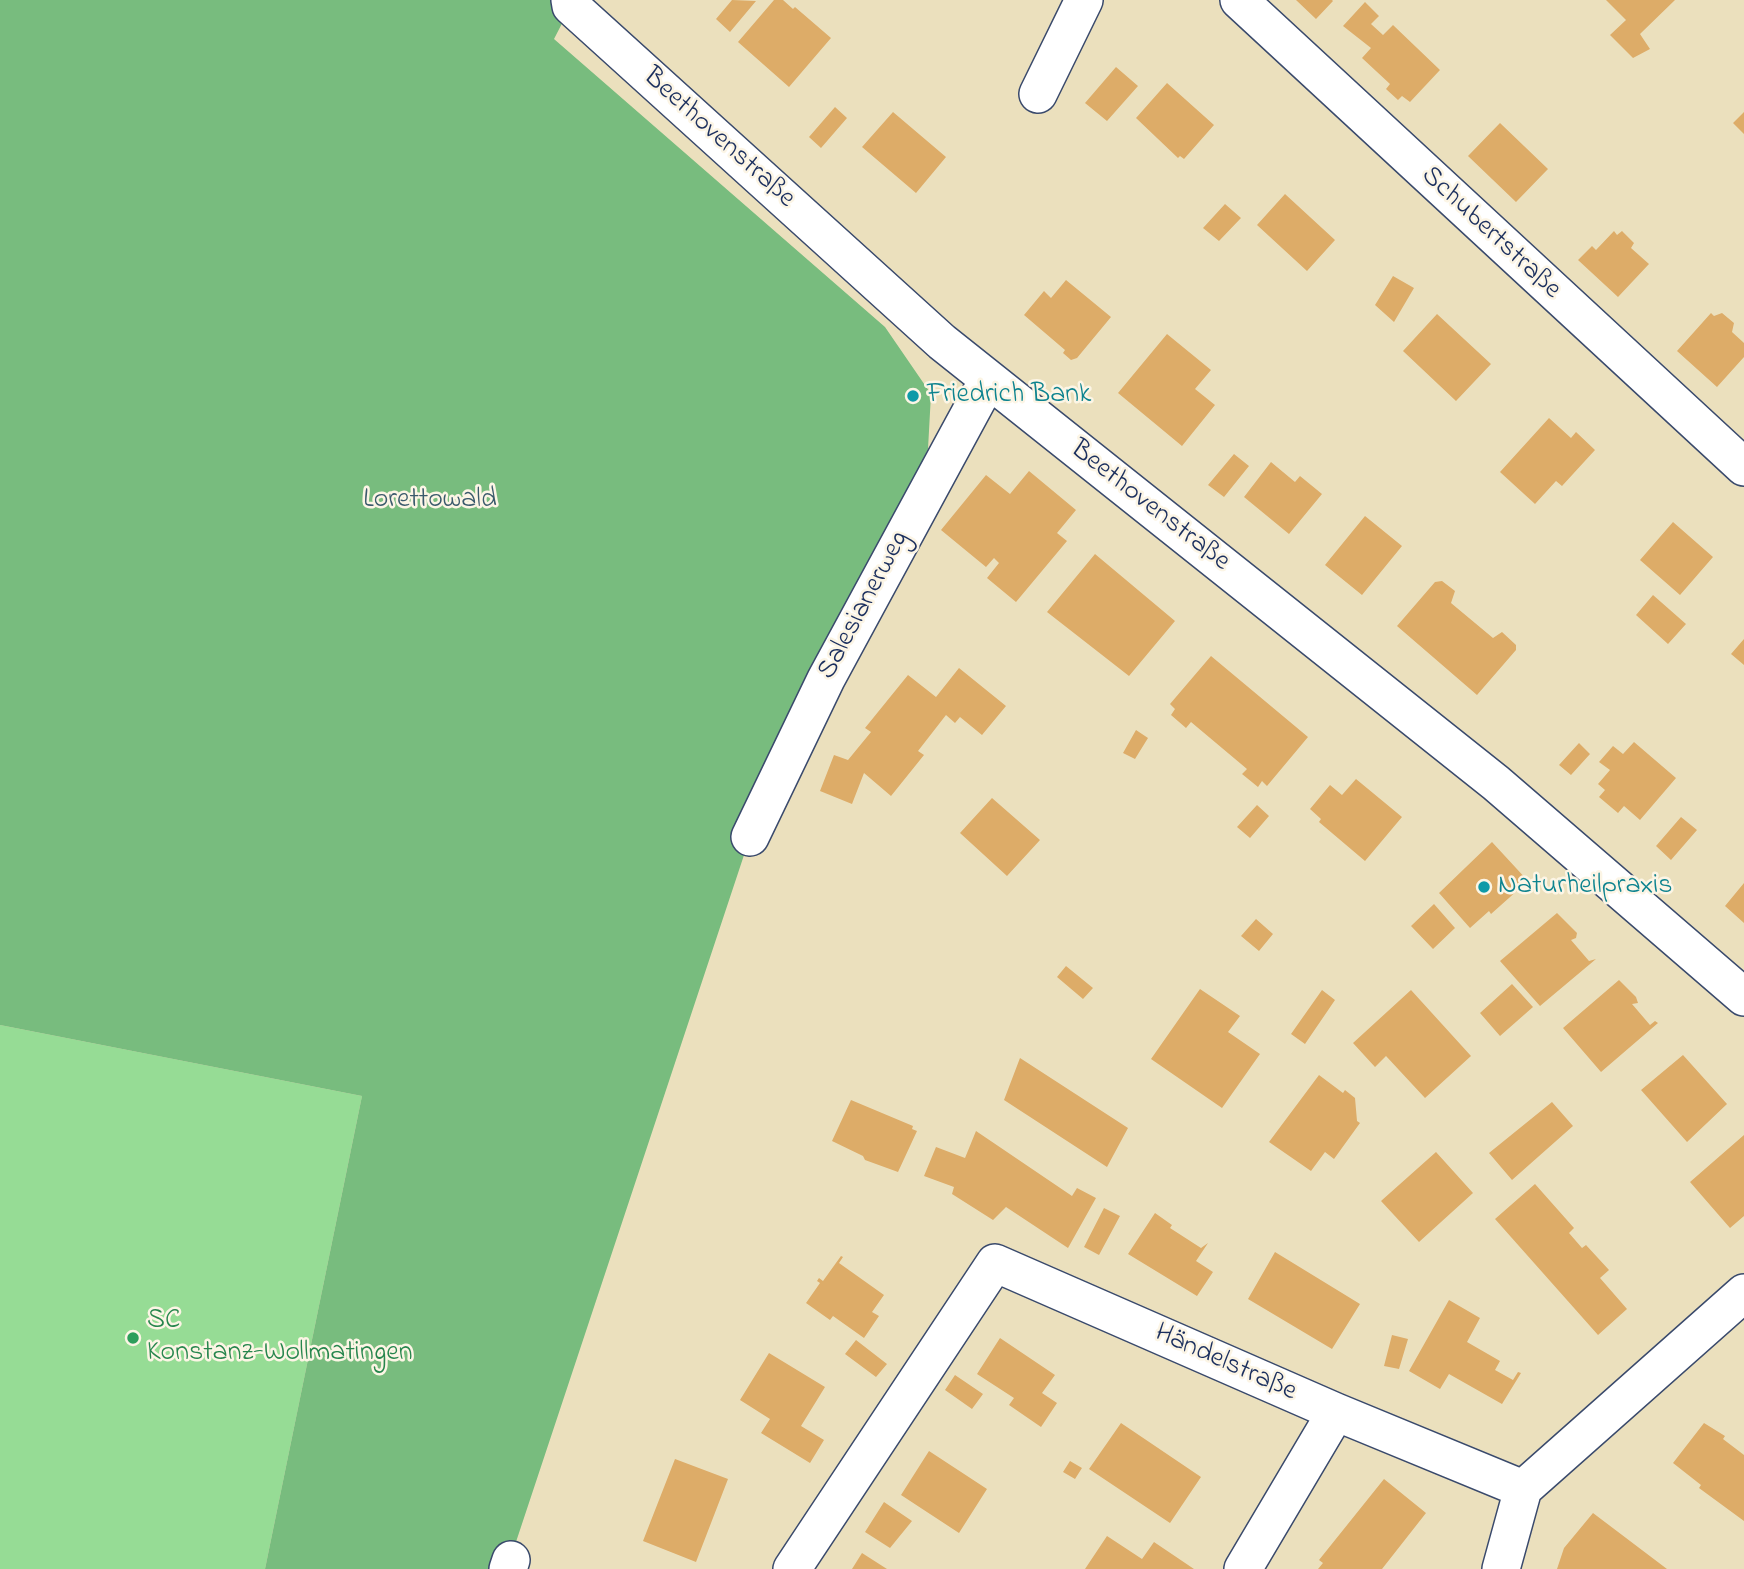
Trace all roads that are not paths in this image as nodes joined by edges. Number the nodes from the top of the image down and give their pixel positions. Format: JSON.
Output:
{"nodes":[{"id":1,"x":570,"y":0,"type":"edge"},
{"id":2,"x":1084,"y":0,"type":"edge"},
{"id":3,"x":1239,"y":0,"type":"edge"},
{"id":4,"x":1038,"y":94,"type":"dead end"},
{"id":5,"x":988,"y":380,"type":"junction"},
{"id":6,"x":1744,"y":467,"type":"edge"},
{"id":7,"x":750,"y":837,"type":"dead end"},
{"id":8,"x":1744,"y":997,"type":"edge"},
{"id":9,"x":1744,"y":1293,"type":"edge"},
{"id":10,"x":1336,"y":1412,"type":"junction"},
{"id":11,"x":1523,"y":1489,"type":"junction"},
{"id":12,"x":792,"y":1569,"type":"edge"},
{"id":13,"x":1243,"y":1569,"type":"edge"},
{"id":14,"x":1501,"y":1569,"type":"edge"}],
"edges":[{"from":1,"to":5,"type":"street","name":"Beethovenstraße"},
{"from":2,"to":4,"type":"street"},
{"from":3,"to":6,"type":"street","name":"Schubertstraße"},
{"from":5,"to":7,"type":"street","name":"Salesianerweg"},
{"from":5,"to":8,"type":"street","name":"Beethovenstraße"},
{"from":9,"to":11,"type":"street"},
{"from":10,"to":11,"type":"street","name":"Händelstraße"},
{"from":10,"to":12,"type":"street","name":"Händelstraße"},
{"from":10,"to":13,"type":"street"},
{"from":11,"to":14,"type":"street"}]}
